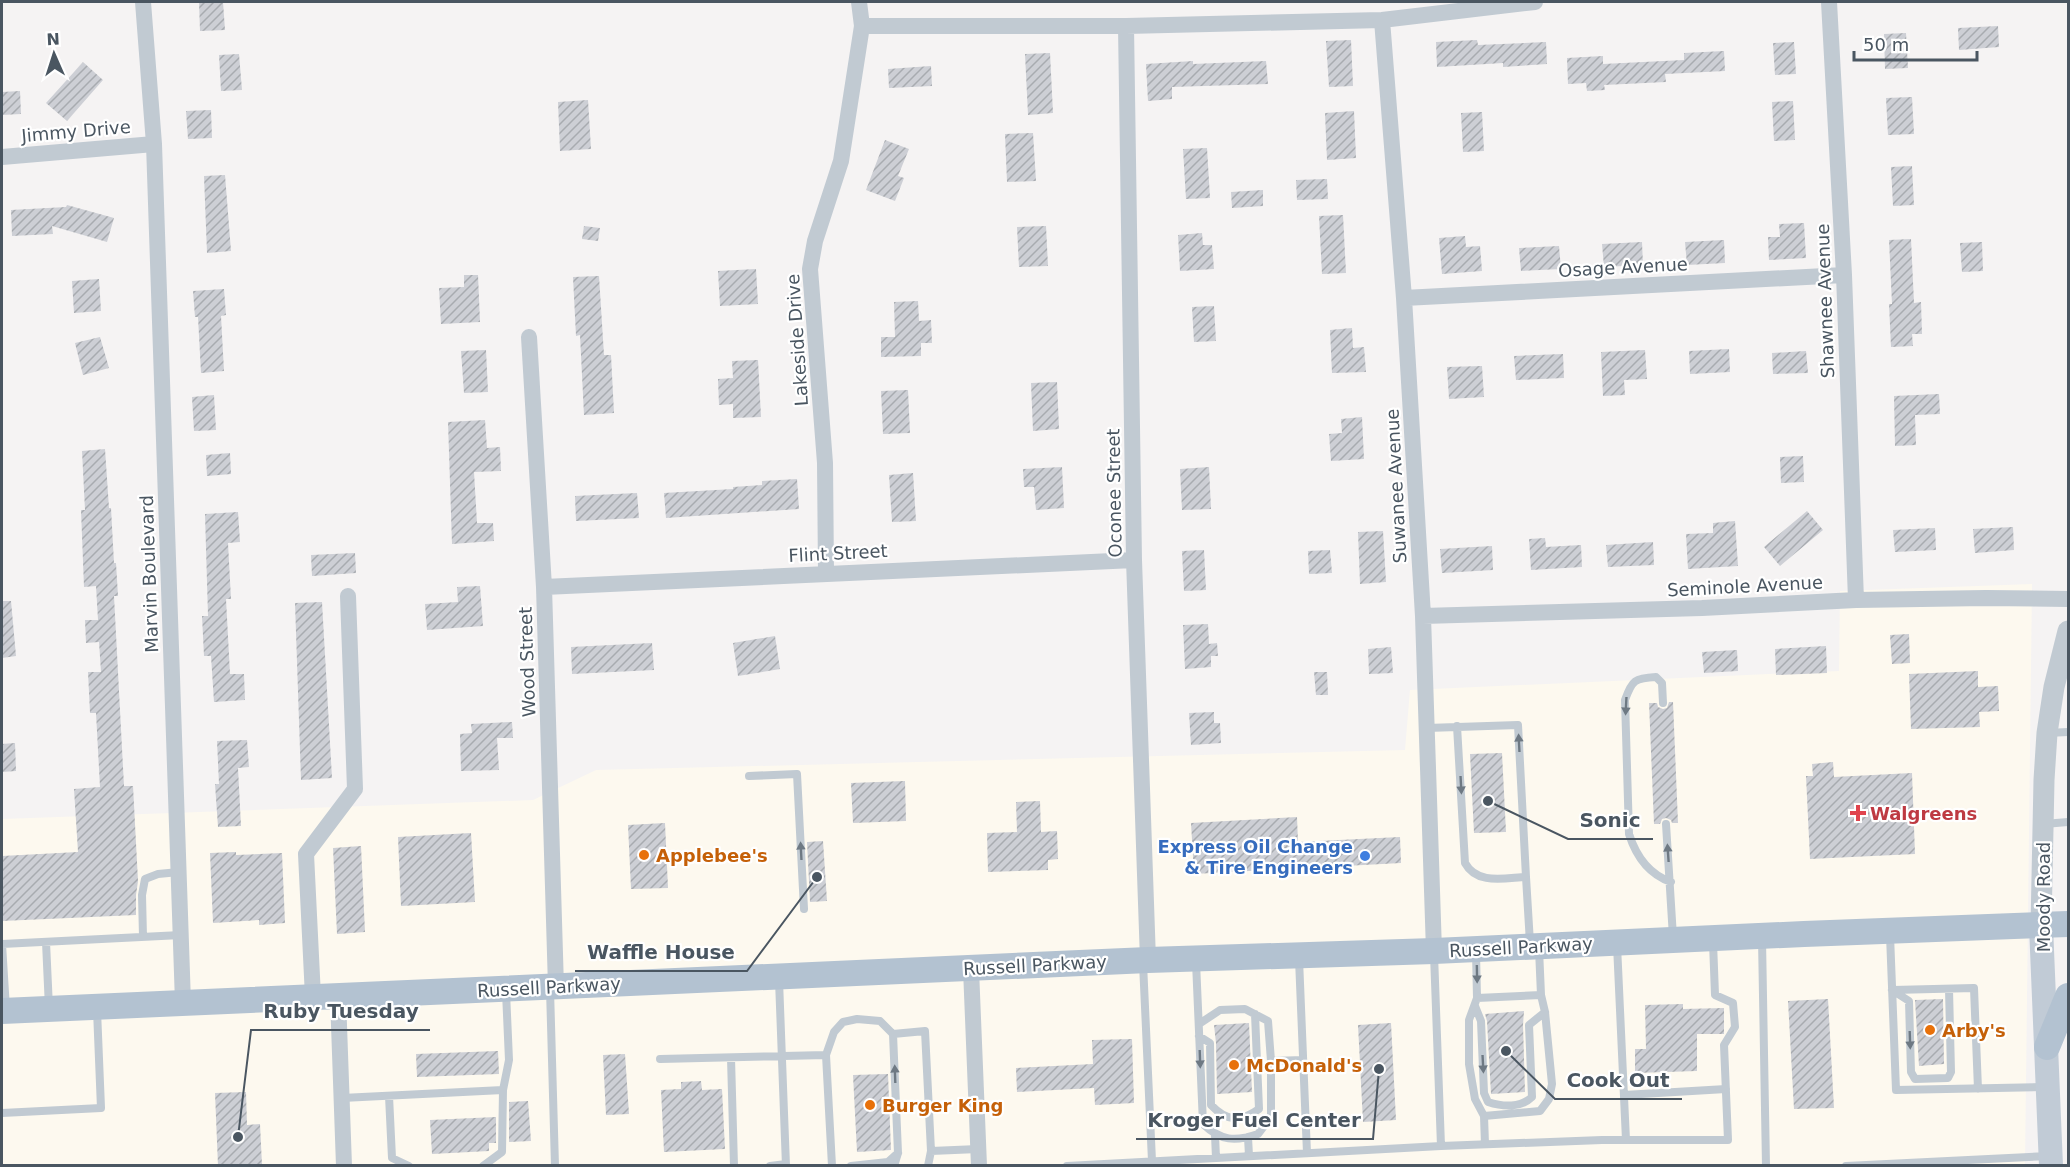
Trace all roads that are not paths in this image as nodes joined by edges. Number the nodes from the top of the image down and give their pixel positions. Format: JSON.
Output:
{"nodes":[{"id":1,"x":143,"y":2,"type":"edge"},
{"id":2,"x":859,"y":2,"type":"edge"},
{"id":3,"x":1536,"y":2,"type":"edge"},
{"id":4,"x":1829,"y":2,"type":"edge"},
{"id":5,"x":1382,"y":20,"type":"junction"},
{"id":6,"x":862,"y":26,"type":"junction"},
{"id":7,"x":1126,"y":26,"type":"junction"},
{"id":8,"x":154,"y":144,"type":"junction"},
{"id":9,"x":2,"y":157,"type":"edge"},
{"id":10,"x":1844,"y":275,"type":"junction"},
{"id":11,"x":1404,"y":298,"type":"junction"},
{"id":12,"x":529,"y":337,"type":"dead end"},
{"id":13,"x":1134,"y":560,"type":"junction"},
{"id":14,"x":826,"y":573,"type":"junction"},
{"id":15,"x":544,"y":587,"type":"junction"},
{"id":16,"x":348,"y":596,"type":"dead end"},
{"id":17,"x":2068,"y":599,"type":"edge"},
{"id":18,"x":1856,"y":600,"type":"junction"},
{"id":19,"x":1423,"y":616,"type":"junction"},
{"id":20,"x":2068,"y":631,"type":"edge"},
{"id":21,"x":1663,"y":703,"type":"dead end"},
{"id":22,"x":1457,"y":726,"type":"junction"},
{"id":23,"x":1426,"y":728,"type":"junction"},
{"id":24,"x":2068,"y":732,"type":"edge"},
{"id":25,"x":2047,"y":733,"type":"junction"},
{"id":26,"x":749,"y":776,"type":"dead end"},
{"id":27,"x":2068,"y":822,"type":"edge"},
{"id":28,"x":1666,"y":824,"type":"dead end"},
{"id":29,"x":2043,"y":824,"type":"junction"},
{"id":30,"x":179,"y":872,"type":"junction"},
{"id":31,"x":1526,"y":877,"type":"junction"},
{"id":32,"x":1671,"y":882,"type":"junction"},
{"id":33,"x":804,"y":909,"type":"dead end"},
{"id":34,"x":2068,"y":924,"type":"edge"},
{"id":35,"x":2041,"y":926,"type":"junction"},
{"id":36,"x":1890,"y":931,"type":"junction"},
{"id":37,"x":181,"y":935,"type":"junction"},
{"id":38,"x":1761,"y":936,"type":"junction"},
{"id":39,"x":144,"y":937,"type":"junction"},
{"id":40,"x":1712,"y":938,"type":"junction"},
{"id":41,"x":1673,"y":940,"type":"junction"},
{"id":42,"x":46,"y":942,"type":"junction"},
{"id":43,"x":1617,"y":943,"type":"junction"},
{"id":44,"x":2,"y":944,"type":"edge"},
{"id":45,"x":1534,"y":946,"type":"junction"},
{"id":46,"x":1476,"y":949,"type":"junction"},
{"id":47,"x":1434,"y":951,"type":"junction"},
{"id":48,"x":1299,"y":955,"type":"junction"},
{"id":49,"x":1196,"y":958,"type":"junction"},
{"id":50,"x":1145,"y":960,"type":"junction"},
{"id":51,"x":971,"y":969,"type":"junction"},
{"id":52,"x":779,"y":977,"type":"junction"},
{"id":53,"x":553,"y":987,"type":"junction"},
{"id":54,"x":506,"y":989,"type":"junction"},
{"id":55,"x":1949,"y":989,"type":"junction"},
{"id":56,"x":1893,"y":990,"type":"junction"},
{"id":57,"x":1541,"y":995,"type":"junction"},
{"id":58,"x":2068,"y":996,"type":"edge"},
{"id":59,"x":325,"y":997,"type":"junction"},
{"id":60,"x":1476,"y":1002,"type":"junction"},
{"id":61,"x":183,"y":1003,"type":"junction"},
{"id":62,"x":97,"y":1007,"type":"junction"},
{"id":63,"x":49,"y":1009,"type":"junction"},
{"id":64,"x":4,"y":1011,"type":"edge"},
{"id":65,"x":1545,"y":1012,"type":"junction"},
{"id":66,"x":1255,"y":1014,"type":"junction"},
{"id":67,"x":1199,"y":1024,"type":"junction"},
{"id":68,"x":893,"y":1034,"type":"junction"},
{"id":69,"x":1199,"y":1036,"type":"junction"},
{"id":70,"x":2047,"y":1047,"type":"junction"},
{"id":71,"x":826,"y":1055,"type":"junction"},
{"id":72,"x":782,"y":1057,"type":"junction"},
{"id":73,"x":731,"y":1058,"type":"junction"},
{"id":74,"x":660,"y":1059,"type":"dead end"},
{"id":75,"x":1303,"y":1060,"type":"junction"},
{"id":76,"x":1271,"y":1061,"type":"junction"},
{"id":77,"x":2049,"y":1087,"type":"junction"},
{"id":78,"x":1726,"y":1089,"type":"junction"},
{"id":79,"x":1978,"y":1089,"type":"junction"},
{"id":80,"x":503,"y":1090,"type":"junction"},
{"id":81,"x":1624,"y":1095,"type":"junction"},
{"id":82,"x":389,"y":1096,"type":"junction"},
{"id":83,"x":342,"y":1098,"type":"junction"},
{"id":84,"x":2,"y":1113,"type":"edge"},
{"id":85,"x":1484,"y":1116,"type":"junction"},
{"id":86,"x":1215,"y":1135,"type":"junction"},
{"id":87,"x":1248,"y":1137,"type":"junction"},
{"id":88,"x":1626,"y":1140,"type":"junction"},
{"id":89,"x":1485,"y":1144,"type":"junction"},
{"id":90,"x":1441,"y":1146,"type":"junction"},
{"id":91,"x":931,"y":1150,"type":"junction"},
{"id":92,"x":898,"y":1153,"type":"junction"},
{"id":93,"x":1307,"y":1153,"type":"junction"},
{"id":94,"x":1249,"y":1156,"type":"junction"},
{"id":95,"x":979,"y":1157,"type":"edge"},
{"id":96,"x":1216,"y":1158,"type":"junction"},
{"id":97,"x":2051,"y":1160,"type":"edge"},
{"id":98,"x":1152,"y":1161,"type":"junction"},
{"id":99,"x":2004,"y":1162,"type":"edge"},
{"id":100,"x":786,"y":1165,"type":"edge"},
{"id":101,"x":1887,"y":1165,"type":"edge"},
{"id":102,"x":344,"y":1166,"type":"edge"},
{"id":103,"x":409,"y":1166,"type":"edge"},
{"id":104,"x":483,"y":1166,"type":"edge"},
{"id":105,"x":555,"y":1166,"type":"edge"},
{"id":106,"x":734,"y":1166,"type":"edge"},
{"id":107,"x":770,"y":1166,"type":"edge"},
{"id":108,"x":832,"y":1166,"type":"edge"},
{"id":109,"x":851,"y":1166,"type":"edge"},
{"id":110,"x":894,"y":1166,"type":"edge"},
{"id":111,"x":928,"y":1166,"type":"edge"},
{"id":112,"x":1067,"y":1166,"type":"edge"},
{"id":113,"x":1767,"y":1166,"type":"edge"},
{"id":114,"x":1846,"y":1166,"type":"edge"}],
"edges":[{"from":1,"to":8,"type":"street","name":"Marvin Boulevard"},
{"from":2,"to":6,"type":"street","name":"Lakeside Drive"},
{"from":3,"to":5,"type":"street"},
{"from":4,"to":10,"type":"street","name":"Shawnee Avenue"},
{"from":5,"to":7,"type":"street"},
{"from":5,"to":11,"type":"street","name":"Suwanee Avenue"},
{"from":6,"to":7,"type":"street"},
{"from":6,"to":14,"type":"street","name":"Lakeside Drive"},
{"from":7,"to":13,"type":"street","name":"Oconee Street"},
{"from":8,"to":9,"type":"street","name":"Jimmy Drive"},
{"from":8,"to":30,"type":"street","name":"Marvin Boulevard"},
{"from":10,"to":11,"type":"street","name":"Osage Avenue"},
{"from":10,"to":18,"type":"street","name":"Shawnee Avenue"},
{"from":11,"to":19,"type":"street","name":"Suwanee Avenue"},
{"from":12,"to":15,"type":"street","name":"Wood Street"},
{"from":13,"to":14,"type":"street","name":"Flint Street"},
{"from":13,"to":50,"type":"street","name":"Oconee Street"},
{"from":14,"to":15,"type":"street","name":"Flint Street"},
{"from":15,"to":53,"type":"street","name":"Wood Street"},
{"from":16,"to":59,"type":"street"},
{"from":17,"to":18,"type":"street","name":"Seminole Avenue"},
{"from":18,"to":19,"type":"street","name":"Seminole Avenue"},
{"from":19,"to":23,"type":"street","name":"Suwanee Avenue"},
{"from":20,"to":25,"type":"street","name":"Moody Road"},
{"from":21,"to":32,"type":"lane","one_way":true},
{"from":22,"to":23,"type":"lane"},
{"from":22,"to":31,"type":"lane","one_way":true},
{"from":31,"to":22,"type":"lane","one_way":true},
{"from":23,"to":47,"type":"street","name":"Suwanee Avenue"},
{"from":24,"to":25,"type":"lane"},
{"from":25,"to":29,"type":"street","name":"Moody Road"},
{"from":33,"to":26,"type":"lane","one_way":true},
{"from":27,"to":29,"type":"lane"},
{"from":32,"to":28,"type":"lane","one_way":true},
{"from":29,"to":35,"type":"street","name":"Moody Road"},
{"from":30,"to":37,"type":"street","name":"Marvin Boulevard"},
{"from":30,"to":39,"type":"lane"},
{"from":31,"to":45,"type":"lane"},
{"from":32,"to":41,"type":"lane"},
{"from":34,"to":35,"type":"main road","name":"Russell Parkway"},
{"from":35,"to":36,"type":"main road","name":"Russell Parkway"},
{"from":35,"to":70,"type":"main road","name":"Moody Road"},
{"from":36,"to":38,"type":"main road","name":"Russell Parkway"},
{"from":36,"to":56,"type":"lane"},
{"from":37,"to":39,"type":"lane"},
{"from":37,"to":61,"type":"street","name":"Marvin Boulevard"},
{"from":38,"to":40,"type":"main road","name":"Russell Parkway"},
{"from":38,"to":113,"type":"lane"},
{"from":39,"to":42,"type":"lane"},
{"from":40,"to":41,"type":"main road","name":"Russell Parkway"},
{"from":40,"to":78,"type":"lane"},
{"from":41,"to":43,"type":"main road","name":"Russell Parkway"},
{"from":42,"to":44,"type":"lane"},
{"from":42,"to":63,"type":"lane"},
{"from":43,"to":45,"type":"main road","name":"Russell Parkway"},
{"from":43,"to":81,"type":"lane"},
{"from":44,"to":64,"type":"lane"},
{"from":45,"to":46,"type":"main road","name":"Russell Parkway"},
{"from":45,"to":57,"type":"lane"},
{"from":46,"to":47,"type":"main road","name":"Russell Parkway"},
{"from":46,"to":60,"type":"lane","one_way":true},
{"from":47,"to":48,"type":"main road","name":"Russell Parkway"},
{"from":47,"to":90,"type":"lane"},
{"from":48,"to":49,"type":"main road","name":"Russell Parkway"},
{"from":48,"to":75,"type":"lane"},
{"from":49,"to":50,"type":"main road","name":"Russell Parkway"},
{"from":49,"to":67,"type":"lane"},
{"from":50,"to":51,"type":"main road","name":"Russell Parkway"},
{"from":50,"to":98,"type":"lane"},
{"from":51,"to":52,"type":"main road","name":"Russell Parkway"},
{"from":51,"to":95,"type":"street"},
{"from":52,"to":53,"type":"main road","name":"Russell Parkway"},
{"from":52,"to":72,"type":"lane"},
{"from":53,"to":54,"type":"main road","name":"Russell Parkway"},
{"from":53,"to":105,"type":"lane"},
{"from":54,"to":59,"type":"main road","name":"Russell Parkway"},
{"from":54,"to":80,"type":"lane"},
{"from":55,"to":56,"type":"lane"},
{"from":56,"to":55,"type":"lane","one_way":true},
{"from":55,"to":79,"type":"lane"},
{"from":56,"to":79,"type":"lane"},
{"from":57,"to":60,"type":"lane"},
{"from":57,"to":65,"type":"lane"},
{"from":58,"to":70,"type":"main road"},
{"from":59,"to":61,"type":"main road","name":"Russell Parkway"},
{"from":59,"to":83,"type":"street"},
{"from":60,"to":65,"type":"lane","one_way":true},
{"from":60,"to":85,"type":"lane"},
{"from":61,"to":62,"type":"main road","name":"Russell Parkway"},
{"from":62,"to":63,"type":"main road","name":"Russell Parkway"},
{"from":62,"to":84,"type":"lane"},
{"from":63,"to":64,"type":"main road","name":"Russell Parkway"},
{"from":65,"to":85,"type":"lane"},
{"from":66,"to":67,"type":"lane"},
{"from":66,"to":69,"type":"lane"},
{"from":66,"to":76,"type":"lane"},
{"from":67,"to":69,"type":"lane"},
{"from":68,"to":71,"type":"lane"},
{"from":68,"to":91,"type":"lane"},
{"from":92,"to":68,"type":"lane","one_way":true},
{"from":69,"to":86,"type":"lane","one_way":true},
{"from":70,"to":77,"type":"main road","name":"Moody Road"},
{"from":71,"to":72,"type":"lane"},
{"from":71,"to":108,"type":"lane"},
{"from":72,"to":73,"type":"lane"},
{"from":72,"to":100,"type":"lane"},
{"from":73,"to":74,"type":"lane"},
{"from":73,"to":106,"type":"lane"},
{"from":75,"to":76,"type":"lane"},
{"from":75,"to":93,"type":"lane"},
{"from":76,"to":87,"type":"lane"},
{"from":77,"to":79,"type":"lane"},
{"from":77,"to":97,"type":"main road","name":"Moody Road"},
{"from":78,"to":81,"type":"lane"},
{"from":78,"to":88,"type":"lane"},
{"from":80,"to":82,"type":"lane"},
{"from":80,"to":104,"type":"lane"},
{"from":81,"to":88,"type":"lane"},
{"from":82,"to":83,"type":"lane"},
{"from":82,"to":103,"type":"lane"},
{"from":83,"to":102,"type":"street"},
{"from":85,"to":89,"type":"lane"},
{"from":86,"to":87,"type":"lane"},
{"from":86,"to":96,"type":"lane"},
{"from":87,"to":94,"type":"lane"},
{"from":88,"to":89,"type":"lane"},
{"from":89,"to":90,"type":"lane"},
{"from":90,"to":93,"type":"lane"},
{"from":91,"to":95,"type":"lane"},
{"from":91,"to":111,"type":"lane"},
{"from":92,"to":109,"type":"lane"},
{"from":92,"to":110,"type":"lane"},
{"from":93,"to":94,"type":"lane"},
{"from":94,"to":96,"type":"lane"},
{"from":96,"to":98,"type":"lane"},
{"from":97,"to":99,"type":"lane"},
{"from":98,"to":112,"type":"lane"},
{"from":99,"to":101,"type":"lane"},
{"from":100,"to":107,"type":"lane"},
{"from":101,"to":114,"type":"lane"}]}
